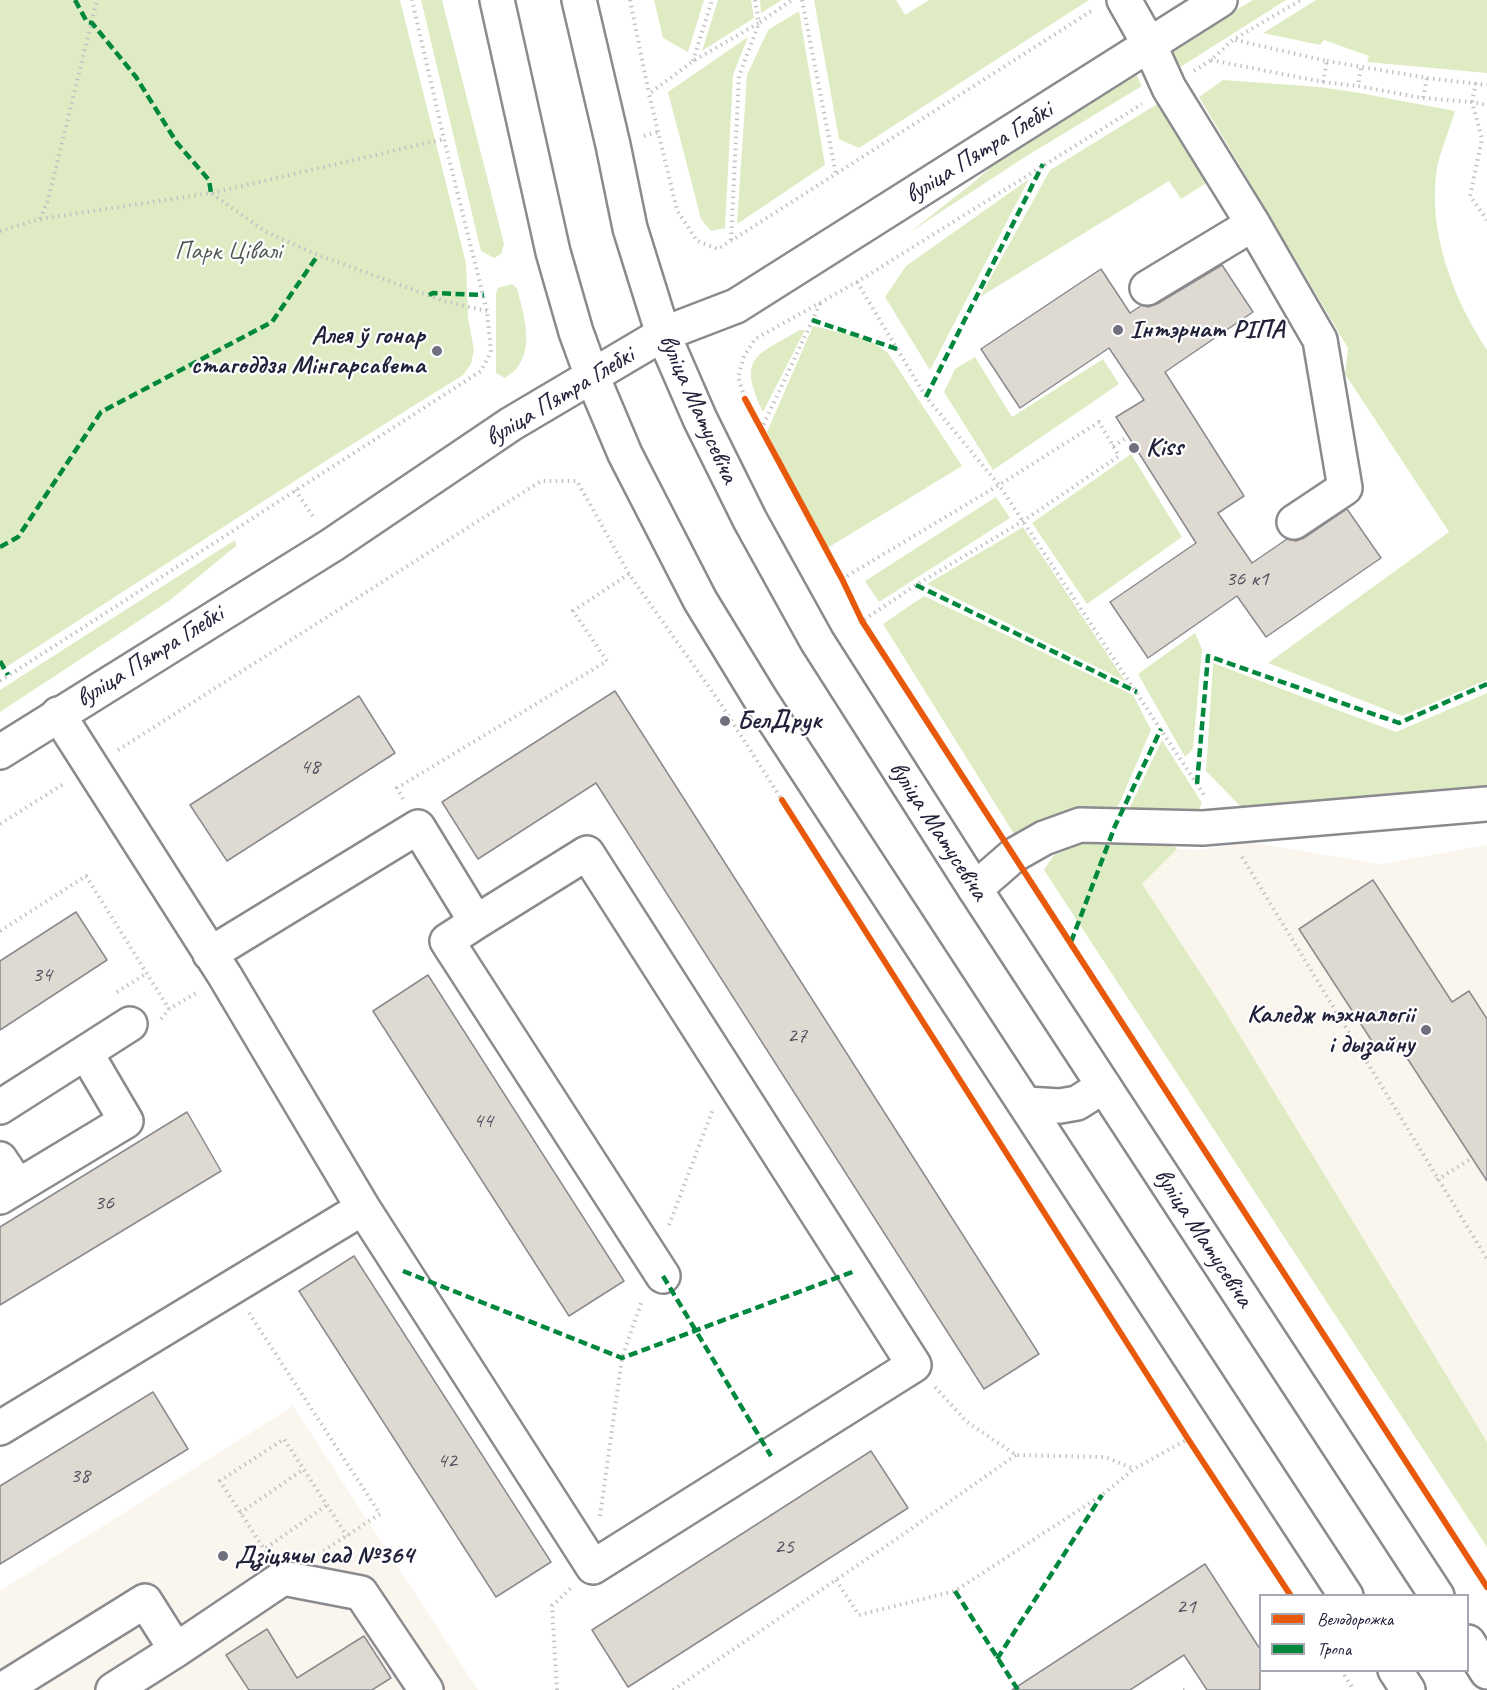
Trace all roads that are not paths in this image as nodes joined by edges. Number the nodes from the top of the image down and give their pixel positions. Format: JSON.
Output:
{"nodes":[{"id":1,"x":497,"y":0,"type":"edge"},
{"id":2,"x":579,"y":0,"type":"edge"},
{"id":3,"x":1220,"y":0,"type":"edge"},
{"id":4,"x":1111,"y":3,"type":"edge"},
{"id":5,"x":1150,"y":46,"type":"junction"},
{"id":6,"x":1253,"y":224,"type":"junction"},
{"id":7,"x":1147,"y":288,"type":"dead end"},
{"id":8,"x":663,"y":334,"type":"junction"},
{"id":9,"x":592,"y":376,"type":"junction"},
{"id":10,"x":1294,"y":522,"type":"dead end"},
{"id":11,"x":58,"y":714,"type":"junction"},
{"id":12,"x":0,"y":752,"type":"edge"},
{"id":13,"x":1487,"y":804,"type":"edge"},
{"id":14,"x":975,"y":889,"type":"junction"},
{"id":15,"x":476,"y":922,"type":"junction"},
{"id":16,"x":210,"y":954,"type":"junction"},
{"id":17,"x":130,"y":1024,"type":"dead end"},
{"id":18,"x":86,"y":1053,"type":"junction"},
{"id":19,"x":1104,"y":1086,"type":"junction"},
{"id":20,"x":1026,"y":1104,"type":"junction"},
{"id":21,"x":0,"y":1107,"type":"edge"},
{"id":22,"x":0,"y":1159,"type":"edge"},
{"id":23,"x":9,"y":1191,"type":"edge"},
{"id":24,"x":363,"y":1208,"type":"junction"},
{"id":25,"x":659,"y":1270,"type":"road end"},
{"id":26,"x":0,"y":1428,"type":"edge"},
{"id":27,"x":1345,"y":1594,"type":"edge"},
{"id":28,"x":1436,"y":1594,"type":"edge"},
{"id":29,"x":1469,"y":1645,"type":"edge"},
{"id":30,"x":176,"y":1650,"type":"junction"},
{"id":31,"x":1396,"y":1672,"type":"edge"},
{"id":32,"x":1487,"y":1672,"type":"edge"},
{"id":33,"x":2,"y":1690,"type":"edge"},
{"id":34,"x":112,"y":1690,"type":"edge"},
{"id":35,"x":426,"y":1690,"type":"edge"},
{"id":36,"x":1408,"y":1690,"type":"edge"}],
"edges":[{"from":1,"to":9,"type":"main road"},
{"from":2,"to":8,"type":"main road","name":"вуліца Матусевіча"},
{"from":3,"to":5,"type":"main road","name":"вуліца Пятра Глебкі"},
{"from":4,"to":5,"type":"main road"},
{"from":5,"to":6,"type":"main road"},
{"from":5,"to":8,"type":"main road","name":"вуліца Пятра Глебкі"},
{"from":6,"to":7,"type":"main road"},
{"from":6,"to":10,"type":"main road"},
{"from":8,"to":9,"type":"main road","name":"вуліца Пятра Глебкі"},
{"from":8,"to":14,"type":"main road","name":"вуліца Матусевіча"},
{"from":9,"to":11,"type":"main road","name":"вуліца Пятра Глебкі"},
{"from":9,"to":20,"type":"main road"},
{"from":11,"to":12,"type":"main road","name":"вуліца Пятра Глебкі"},
{"from":11,"to":16,"type":"main road"},
{"from":13,"to":14,"type":"main road"},
{"from":14,"to":19,"type":"main road","name":"вуліца Матусевіча"},
{"from":15,"to":16,"type":"main road"},
{"from":15,"to":24,"type":"main road"},
{"from":15,"to":25,"type":"main road"},
{"from":16,"to":24,"type":"main road"},
{"from":17,"to":18,"type":"main road"},
{"from":18,"to":21,"type":"main road"},
{"from":18,"to":23,"type":"main road"},
{"from":19,"to":20,"type":"main road"},
{"from":19,"to":28,"type":"main road","name":"вуліца Матусевіча"},
{"from":20,"to":27,"type":"main road"},
{"from":22,"to":23,"type":"main road"},
{"from":24,"to":26,"type":"main road"},
{"from":29,"to":32,"type":"main road"},
{"from":30,"to":33,"type":"main road"},
{"from":30,"to":34,"type":"main road"},
{"from":30,"to":35,"type":"main road"},
{"from":31,"to":36,"type":"main road"}]}
